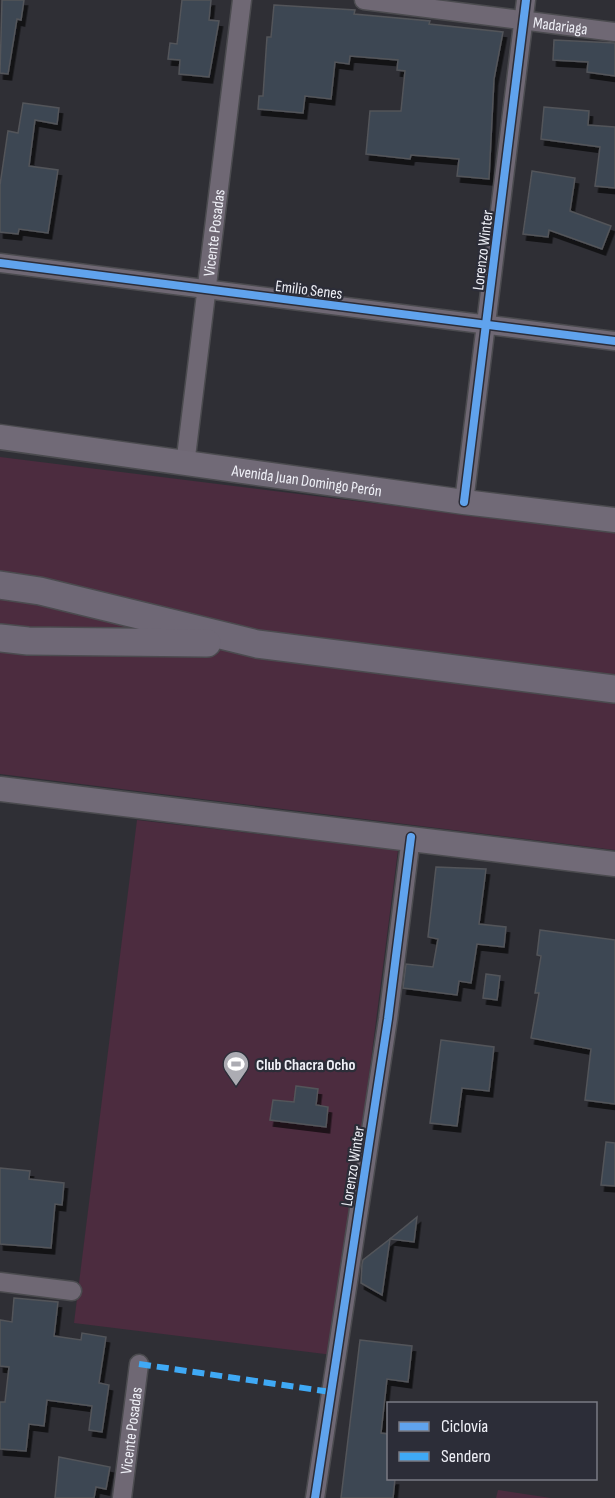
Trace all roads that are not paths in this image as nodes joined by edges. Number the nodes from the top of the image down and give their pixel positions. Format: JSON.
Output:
{"nodes":[{"id":1,"x":242,"y":0,"type":"edge"},
{"id":2,"x":364,"y":0,"type":"edge"},
{"id":3,"x":526,"y":0,"type":"edge"},
{"id":4,"x":524,"y":21,"type":"junction"},
{"id":5,"x":615,"y":32,"type":"edge"},
{"id":6,"x":0,"y":263,"type":"edge"},
{"id":7,"x":207,"y":289,"type":"junction"},
{"id":8,"x":486,"y":325,"type":"junction"},
{"id":9,"x":615,"y":341,"type":"edge"},
{"id":10,"x":0,"y":437,"type":"edge"},
{"id":11,"x":185,"y":465,"type":"junction"},
{"id":12,"x":464,"y":502,"type":"junction"},
{"id":13,"x":615,"y":520,"type":"edge"},
{"id":14,"x":0,"y":585,"type":"edge"},
{"id":15,"x":0,"y":638,"type":"edge"},
{"id":16,"x":257,"y":644,"type":"junction"},
{"id":17,"x":615,"y":689,"type":"edge"},
{"id":18,"x":0,"y":789,"type":"edge"},
{"id":19,"x":411,"y":837,"type":"junction"},
{"id":20,"x":615,"y":864,"type":"edge"},
{"id":21,"x":0,"y":1282,"type":"edge"},
{"id":22,"x":72,"y":1292,"type":"dead end"},
{"id":23,"x":139,"y":1364,"type":"dead end"},
{"id":24,"x":122,"y":1498,"type":"edge"},
{"id":25,"x":315,"y":1498,"type":"edge"}],
"edges":[{"from":1,"to":7,"type":"street","name":"Vicente Posadas"},
{"from":2,"to":4,"type":"street","name":"Madariaga"},
{"from":3,"to":4,"type":"street","name":"Lorenzo Winter"},
{"from":4,"to":5,"type":"street","name":"Madariaga"},
{"from":4,"to":8,"type":"street","name":"Lorenzo Winter"},
{"from":6,"to":7,"type":"street","name":"Emilio Senes"},
{"from":7,"to":8,"type":"street","name":"Emilio Senes"},
{"from":7,"to":11,"type":"street","name":"Vicente Posadas"},
{"from":8,"to":9,"type":"street","name":"Emilio Senes"},
{"from":8,"to":12,"type":"street","name":"Lorenzo Winter"},
{"from":10,"to":11,"type":"main road","name":"Avenida Juan Domingo Perón"},
{"from":11,"to":12,"type":"main road","name":"Avenida Juan Domingo Perón"},
{"from":12,"to":13,"type":"main road","name":"Avenida Juan Domingo Perón"},
{"from":14,"to":16,"type":"main road"},
{"from":15,"to":16,"type":"main road"},
{"from":16,"to":17,"type":"main road"},
{"from":18,"to":19,"type":"main road"},
{"from":19,"to":20,"type":"main road"},
{"from":19,"to":25,"type":"street","name":"Lorenzo Winter"},
{"from":21,"to":22,"type":"street"},
{"from":23,"to":24,"type":"street","name":"Vicente Posadas"}]}
